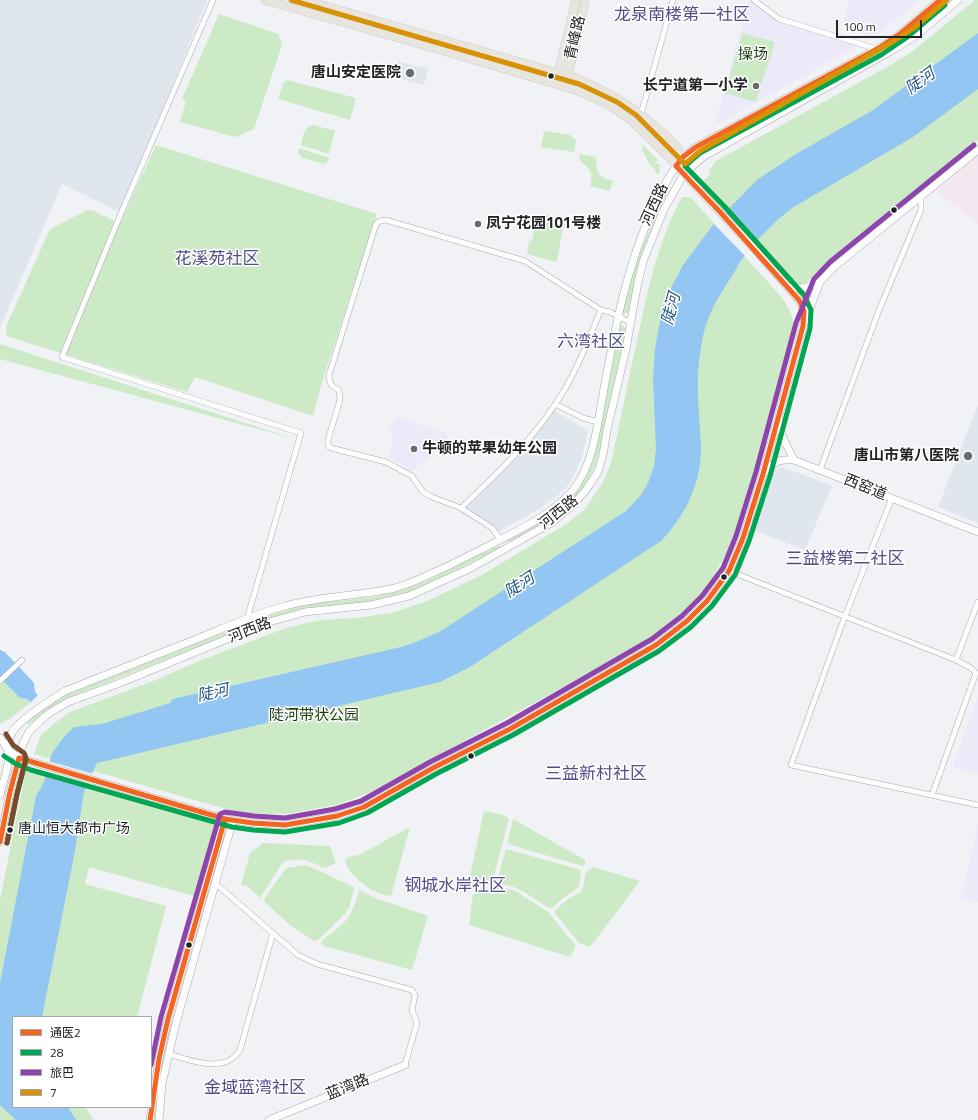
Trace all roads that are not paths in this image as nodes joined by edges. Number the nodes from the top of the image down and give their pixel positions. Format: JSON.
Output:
{"nodes":[{"id":1,"x":212,"y":0,"type":"edge"},
{"id":2,"x":265,"y":0,"type":"edge"},
{"id":3,"x":304,"y":0,"type":"edge"},
{"id":4,"x":576,"y":0,"type":"edge"},
{"id":5,"x":585,"y":0,"type":"edge"},
{"id":6,"x":673,"y":0,"type":"edge"},
{"id":7,"x":754,"y":0,"type":"edge"},
{"id":8,"x":940,"y":0,"type":"edge"},
{"id":9,"x":958,"y":0,"type":"edge"},
{"id":10,"x":878,"y":49,"type":"junction"},
{"id":11,"x":558,"y":73,"type":"junction"},
{"id":12,"x":568,"y":76,"type":"junction"},
{"id":13,"x":641,"y":114,"type":"junction"},
{"id":14,"x":978,"y":150,"type":"edge"},
{"id":15,"x":683,"y":157,"type":"junction"},
{"id":16,"x":676,"y":166,"type":"junction"},
{"id":17,"x":684,"y":174,"type":"junction"},
{"id":18,"x":920,"y":197,"type":"junction"},
{"id":19,"x":823,"y":278,"type":"junction"},
{"id":20,"x":788,"y":287,"type":"junction"},
{"id":21,"x":601,"y":310,"type":"junction"},
{"id":22,"x":617,"y":316,"type":"junction"},
{"id":23,"x":631,"y":323,"type":"junction"},
{"id":24,"x":803,"y":326,"type":"junction"},
{"id":25,"x":555,"y":404,"type":"junction"},
{"id":26,"x":778,"y":418,"type":"junction"},
{"id":27,"x":598,"y":422,"type":"junction"},
{"id":28,"x":794,"y":460,"type":"junction"},
{"id":29,"x":820,"y":470,"type":"junction"},
{"id":30,"x":763,"y":474,"type":"junction"},
{"id":31,"x":892,"y":498,"type":"junction"},
{"id":32,"x":460,"y":508,"type":"junction"},
{"id":33,"x":978,"y":532,"type":"edge"},
{"id":34,"x":500,"y":540,"type":"junction"},
{"id":35,"x":506,"y":548,"type":"junction"},
{"id":36,"x":729,"y":571,"type":"junction"},
{"id":37,"x":978,"y":602,"type":"edge"},
{"id":38,"x":845,"y":616,"type":"junction"},
{"id":39,"x":248,"y":618,"type":"junction"},
{"id":40,"x":22,"y":660,"type":"dead end"},
{"id":41,"x":956,"y":660,"type":"junction"},
{"id":42,"x":977,"y":673,"type":"edge"},
{"id":43,"x":0,"y":681,"type":"edge"},
{"id":44,"x":0,"y":738,"type":"edge"},
{"id":45,"x":8,"y":750,"type":"junction"},
{"id":46,"x":19,"y":758,"type":"junction"},
{"id":47,"x":0,"y":791,"type":"edge"},
{"id":48,"x":932,"y":795,"type":"junction"},
{"id":49,"x":978,"y":805,"type":"edge"},
{"id":50,"x":229,"y":820,"type":"junction"},
{"id":51,"x":0,"y":842,"type":"edge"},
{"id":52,"x":215,"y":883,"type":"junction"},
{"id":53,"x":273,"y":932,"type":"junction"},
{"id":54,"x":168,"y":1054,"type":"junction"},
{"id":55,"x":405,"y":1066,"type":"joint"},
{"id":56,"x":152,"y":1106,"type":"edge"},
{"id":57,"x":152,"y":1108,"type":"edge"},
{"id":58,"x":150,"y":1120,"type":"edge"},
{"id":59,"x":159,"y":1120,"type":"edge"},
{"id":60,"x":269,"y":1120,"type":"edge"}],
"edges":[{"from":1,"to":39,"type":"street"},
{"from":2,"to":16,"type":"main road"},
{"from":3,"to":11,"type":"main road"},
{"from":4,"to":11,"type":"main road","name":"青峰路"},
{"from":5,"to":12,"type":"main road","name":"青峰路"},
{"from":6,"to":13,"type":"street"},
{"from":7,"to":10,"type":"street"},
{"from":8,"to":10,"type":"main road","name":"河西路"},
{"from":9,"to":17,"type":"main road","name":"河西路"},
{"from":10,"to":15,"type":"main road","name":"河西路"},
{"from":11,"to":12,"type":"main road"},
{"from":12,"to":13,"type":"main road"},
{"from":13,"to":15,"type":"main road"},
{"from":14,"to":18,"type":"main road"},
{"from":15,"to":16,"type":"main road","name":"河西路"},
{"from":15,"to":17,"type":"main road"},
{"from":16,"to":17,"type":"main road"},
{"from":16,"to":22,"type":"main road","name":"河西路"},
{"from":17,"to":20,"type":"main road"},
{"from":17,"to":23,"type":"main road","name":"河西路"},
{"from":18,"to":19,"type":"main road"},
{"from":18,"to":29,"type":"street"},
{"from":19,"to":20,"type":"main road"},
{"from":19,"to":24,"type":"main road"},
{"from":20,"to":24,"type":"main road"},
{"from":21,"to":22,"type":"street"},
{"from":21,"to":25,"type":"street"},
{"from":21,"to":32,"type":"street"},
{"from":22,"to":23,"type":"street"},
{"from":22,"to":27,"type":"main road","name":"河西路"},
{"from":23,"to":35,"type":"main road","name":"河西路"},
{"from":24,"to":26,"type":"main road"},
{"from":25,"to":27,"type":"street"},
{"from":25,"to":32,"type":"street"},
{"from":26,"to":28,"type":"main road"},
{"from":26,"to":30,"type":"main road"},
{"from":27,"to":34,"type":"main road","name":"河西路"},
{"from":28,"to":29,"type":"main road","name":"西窑道"},
{"from":28,"to":30,"type":"main road"},
{"from":29,"to":31,"type":"main road","name":"西窑道"},
{"from":30,"to":36,"type":"main road"},
{"from":31,"to":33,"type":"main road","name":"西窑道"},
{"from":31,"to":38,"type":"street"},
{"from":32,"to":34,"type":"street"},
{"from":34,"to":35,"type":"main road"},
{"from":34,"to":39,"type":"main road","name":"河西路"},
{"from":35,"to":46,"type":"main road","name":"河西路"},
{"from":36,"to":38,"type":"street"},
{"from":36,"to":50,"type":"main road"},
{"from":37,"to":41,"type":"street"},
{"from":38,"to":41,"type":"street"},
{"from":38,"to":48,"type":"street"},
{"from":39,"to":45,"type":"main road","name":"河西路"},
{"from":40,"to":43,"type":"street"},
{"from":41,"to":42,"type":"street"},
{"from":42,"to":48,"type":"street"},
{"from":44,"to":45,"type":"main road"},
{"from":45,"to":46,"type":"main road"},
{"from":45,"to":47,"type":"main road","name":"河西路"},
{"from":46,"to":50,"type":"main road"},
{"from":46,"to":51,"type":"main road","name":"河西路"},
{"from":48,"to":49,"type":"street"},
{"from":50,"to":52,"type":"main road"},
{"from":50,"to":56,"type":"main road"},
{"from":52,"to":53,"type":"street"},
{"from":52,"to":54,"type":"main road"},
{"from":53,"to":54,"type":"street"},
{"from":53,"to":55,"type":"street"},
{"from":54,"to":59,"type":"main road"},
{"from":55,"to":60,"type":"main road","name":"蓝湾路"},
{"from":57,"to":58,"type":"main road"}]}
